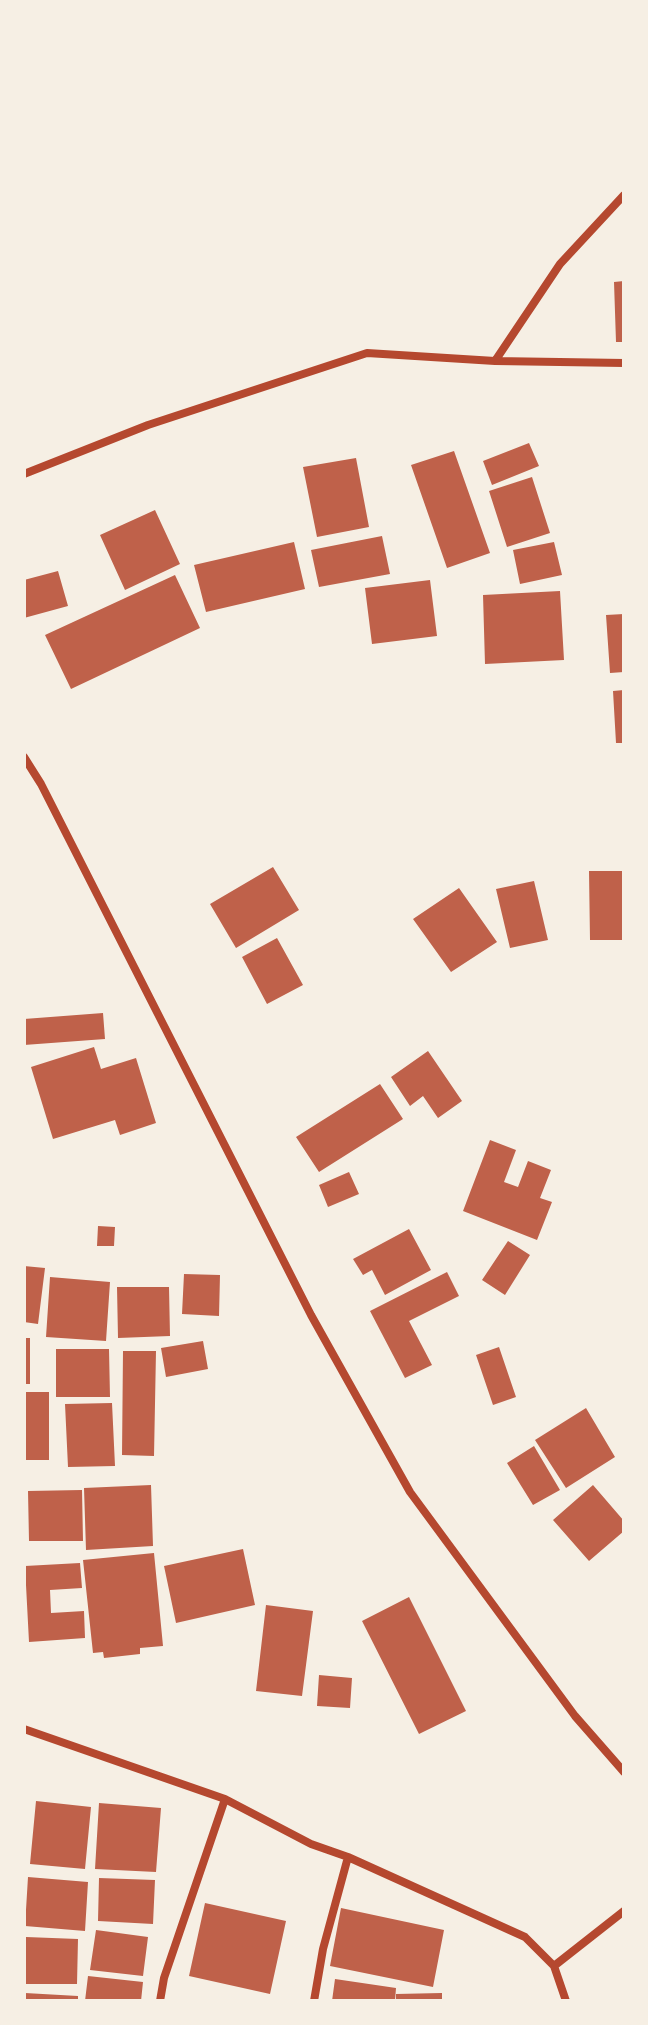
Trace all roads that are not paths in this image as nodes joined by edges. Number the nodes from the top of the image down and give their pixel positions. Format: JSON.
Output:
{"nodes":[{"id":1,"x":624,"y":195,"type":"edge"},
{"id":2,"x":495,"y":361,"type":"junction"},
{"id":3,"x":624,"y":363,"type":"edge"},
{"id":4,"x":24,"y":474,"type":"edge"},
{"id":5,"x":24,"y":757,"type":"edge"},
{"id":6,"x":24,"y":1729,"type":"edge"},
{"id":7,"x":624,"y":1772,"type":"edge"},
{"id":8,"x":225,"y":1799,"type":"junction"},
{"id":9,"x":348,"y":1857,"type":"junction"},
{"id":10,"x":624,"y":1911,"type":"edge"},
{"id":11,"x":554,"y":1966,"type":"junction"},
{"id":12,"x":160,"y":2001,"type":"edge"},
{"id":13,"x":314,"y":2001,"type":"edge"},
{"id":14,"x":566,"y":2001,"type":"edge"}],
"edges":[{"from":1,"to":2,"type":"street"},
{"from":2,"to":3,"type":"street"},
{"from":2,"to":4,"type":"street"},
{"from":5,"to":7,"type":"street"},
{"from":6,"to":8,"type":"street"},
{"from":8,"to":9,"type":"street"},
{"from":8,"to":12,"type":"street"},
{"from":9,"to":11,"type":"street"},
{"from":9,"to":13,"type":"street"},
{"from":10,"to":11,"type":"street"},
{"from":11,"to":14,"type":"street"}]}
